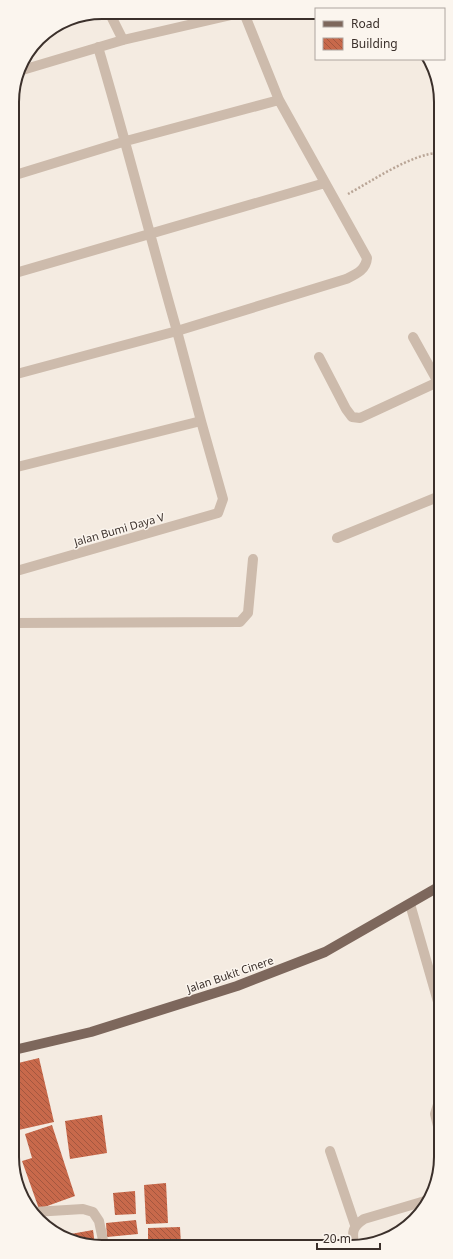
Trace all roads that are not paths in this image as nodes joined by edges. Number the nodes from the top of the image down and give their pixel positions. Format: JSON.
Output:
{"nodes":[{"id":1,"x":112,"y":19,"type":"edge"},
{"id":2,"x":214,"y":19,"type":"edge"},
{"id":3,"x":246,"y":19,"type":"edge"},
{"id":4,"x":122,"y":40,"type":"junction"},
{"id":5,"x":98,"y":47,"type":"junction"},
{"id":6,"x":26,"y":69,"type":"edge"},
{"id":7,"x":279,"y":100,"type":"junction"},
{"id":8,"x":126,"y":141,"type":"junction"},
{"id":9,"x":19,"y":174,"type":"edge"},
{"id":10,"x":325,"y":183,"type":"junction"},
{"id":11,"x":149,"y":235,"type":"junction"},
{"id":12,"x":19,"y":272,"type":"edge"},
{"id":13,"x":177,"y":331,"type":"junction"},
{"id":14,"x":413,"y":337,"type":"dead end"},
{"id":15,"x":319,"y":357,"type":"dead end"},
{"id":16,"x":19,"y":373,"type":"edge"},
{"id":17,"x":434,"y":373,"type":"edge"},
{"id":18,"x":434,"y":383,"type":"edge"},
{"id":19,"x":201,"y":421,"type":"junction"},
{"id":20,"x":19,"y":466,"type":"edge"},
{"id":21,"x":434,"y":498,"type":"edge"},
{"id":22,"x":337,"y":538,"type":"dead end"},
{"id":23,"x":253,"y":559,"type":"dead end"},
{"id":24,"x":19,"y":570,"type":"edge"},
{"id":25,"x":19,"y":623,"type":"edge"},
{"id":26,"x":434,"y":890,"type":"edge"},
{"id":27,"x":410,"y":904,"type":"junction"},
{"id":28,"x":434,"y":988,"type":"edge"},
{"id":29,"x":19,"y":1049,"type":"edge"},
{"id":30,"x":330,"y":1151,"type":"dead end"},
{"id":31,"x":420,"y":1202,"type":"edge"},
{"id":32,"x":39,"y":1212,"type":"edge"},
{"id":33,"x":356,"y":1225,"type":"junction"},
{"id":34,"x":103,"y":1240,"type":"edge"},
{"id":35,"x":353,"y":1240,"type":"edge"}],
"edges":[{"from":1,"to":4,"type":"street"},
{"from":2,"to":4,"type":"street"},
{"from":3,"to":7,"type":"street"},
{"from":4,"to":5,"type":"street"},
{"from":5,"to":6,"type":"street"},
{"from":5,"to":8,"type":"street"},
{"from":7,"to":8,"type":"street"},
{"from":7,"to":10,"type":"street"},
{"from":8,"to":9,"type":"street"},
{"from":8,"to":11,"type":"street"},
{"from":10,"to":11,"type":"street"},
{"from":10,"to":13,"type":"street"},
{"from":11,"to":12,"type":"street"},
{"from":11,"to":13,"type":"street"},
{"from":13,"to":16,"type":"street"},
{"from":13,"to":19,"type":"street"},
{"from":14,"to":17,"type":"street"},
{"from":15,"to":18,"type":"street"},
{"from":19,"to":20,"type":"street"},
{"from":19,"to":24,"type":"street","name":"Jalan Bumi Daya V"},
{"from":21,"to":22,"type":"street"},
{"from":23,"to":25,"type":"street"},
{"from":26,"to":27,"type":"main road","name":"Jalan Bukit Cinere"},
{"from":27,"to":28,"type":"street"},
{"from":27,"to":29,"type":"main road","name":"Jalan Bukit Cinere"},
{"from":30,"to":33,"type":"street"},
{"from":31,"to":33,"type":"street"},
{"from":32,"to":34,"type":"street"},
{"from":33,"to":35,"type":"street"}]}
